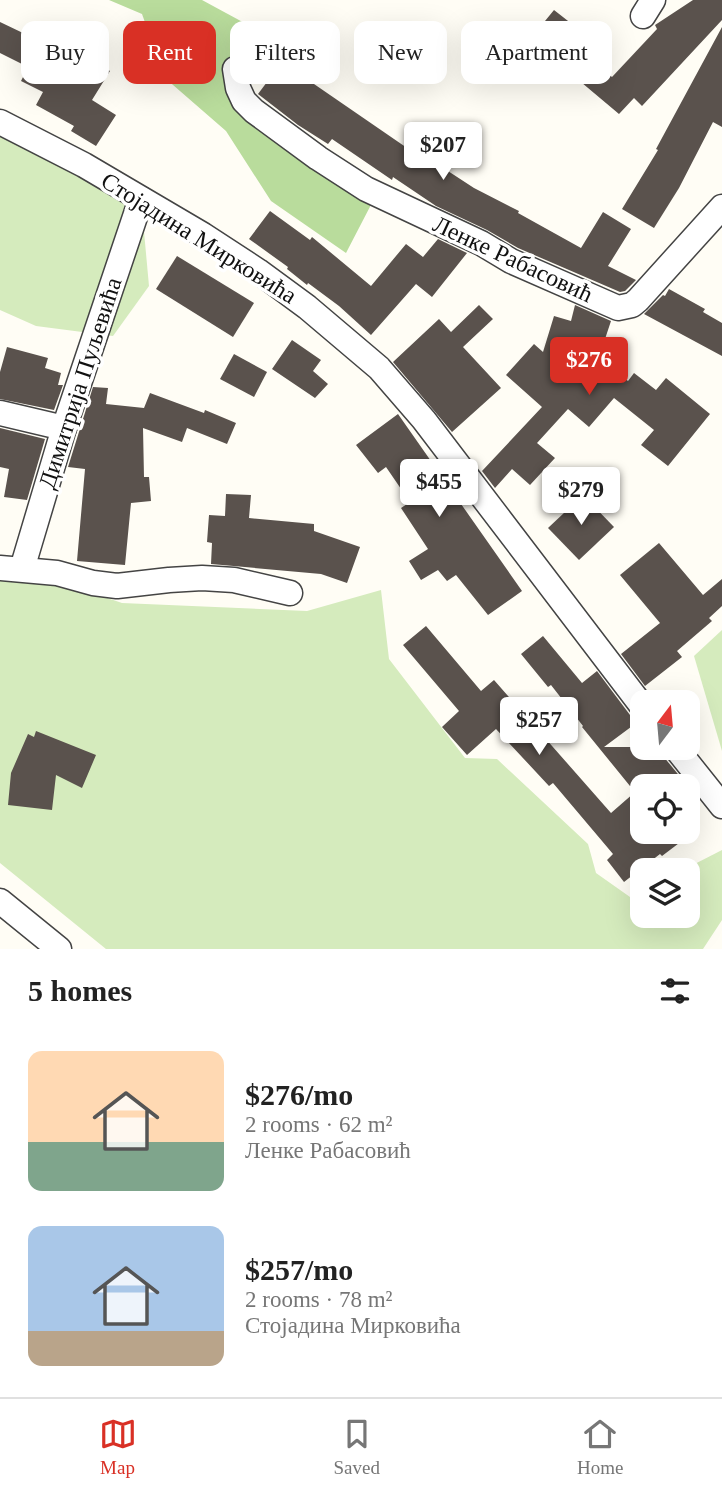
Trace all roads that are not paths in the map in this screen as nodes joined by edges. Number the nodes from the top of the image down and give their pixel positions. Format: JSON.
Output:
{"nodes":[{"id":1,"x":237,"y":84,"type":"edge"},
{"id":2,"x":0,"y":122,"type":"edge"},
{"id":3,"x":142,"y":199,"type":"junction"},
{"id":4,"x":722,"y":207,"type":"edge"},
{"id":5,"x":0,"y":413,"type":"edge"},
{"id":6,"x":64,"y":428,"type":"junction"},
{"id":7,"x":11,"y":568,"type":"edge"},
{"id":8,"x":290,"y":593,"type":"dead end"},
{"id":9,"x":630,"y":690,"type":"edge"},
{"id":10,"x":685,"y":760,"type":"edge"},
{"id":11,"x":722,"y":806,"type":"edge"},
{"id":12,"x":0,"y":901,"type":"edge"},
{"id":13,"x":59,"y":949,"type":"edge"}],
"edges":[{"from":1,"to":4,"type":"street","name":"Ленке Рабасовић"},
{"from":2,"to":3,"type":"street","name":"Стојадина Мирковића"},
{"from":3,"to":6,"type":"street","name":"Димитрија Пуљевића"},
{"from":3,"to":9,"type":"street","name":"Стојадина Мирковића"},
{"from":5,"to":6,"type":"street"},
{"from":6,"to":7,"type":"street","name":"Димитрија Пуљевића"},
{"from":7,"to":8,"type":"street","name":"Димитрија Пуљевића"},
{"from":10,"to":11,"type":"street"},
{"from":12,"to":13,"type":"street"}]}
